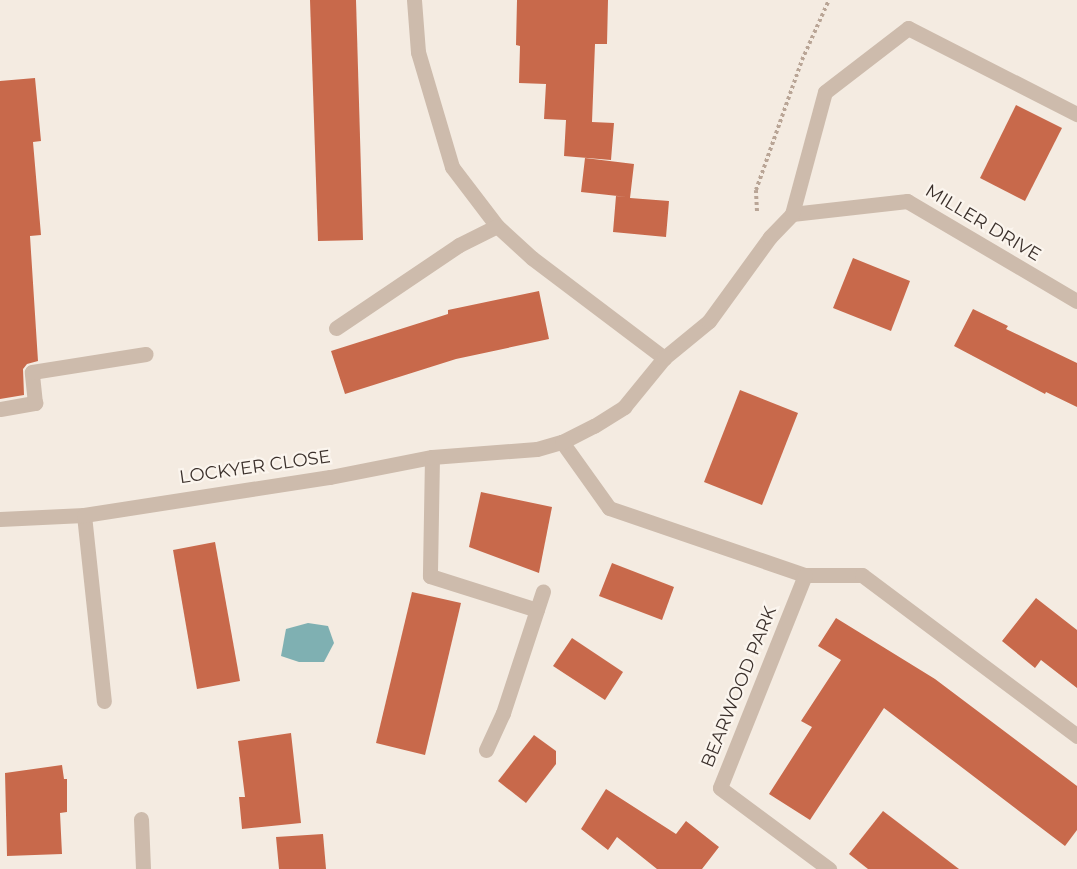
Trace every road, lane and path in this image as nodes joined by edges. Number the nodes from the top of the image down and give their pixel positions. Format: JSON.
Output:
{"nodes":[{"id":1,"x":414,"y":0,"type":"edge"},
{"id":2,"x":829,"y":0,"type":"edge"},
{"id":3,"x":1077,"y":114,"type":"edge"},
{"id":4,"x":792,"y":214,"type":"junction"},
{"id":5,"x":497,"y":226,"type":"junction"},
{"id":6,"x":770,"y":237,"type":"junction"},
{"id":7,"x":1077,"y":301,"type":"edge"},
{"id":8,"x":336,"y":328,"type":"dead end"},
{"id":9,"x":146,"y":354,"type":"dead end"},
{"id":10,"x":664,"y":358,"type":"junction"},
{"id":11,"x":0,"y":409,"type":"edge"},
{"id":12,"x":562,"y":442,"type":"junction"},
{"id":13,"x":432,"y":457,"type":"junction"},
{"id":14,"x":84,"y":515,"type":"junction"},
{"id":15,"x":0,"y":519,"type":"edge"},
{"id":16,"x":805,"y":575,"type":"junction"},
{"id":17,"x":543,"y":591,"type":"dead end"},
{"id":18,"x":537,"y":610,"type":"junction"},
{"id":19,"x":104,"y":701,"type":"dead end"},
{"id":20,"x":1077,"y":736,"type":"edge"},
{"id":21,"x":486,"y":750,"type":"dead end"},
{"id":22,"x":141,"y":819,"type":"dead end"},
{"id":23,"x":143,"y":869,"type":"edge"},
{"id":24,"x":829,"y":869,"type":"edge"}],
"edges":[{"from":1,"to":5,"type":"street"},
{"from":2,"to":6,"type":"path"},
{"from":3,"to":4,"type":"street"},
{"from":4,"to":6,"type":"street","name":"LOCKYER CLOSE"},
{"from":4,"to":7,"type":"street","name":"MILLER DRIVE"},
{"from":5,"to":8,"type":"street"},
{"from":5,"to":10,"type":"street"},
{"from":6,"to":10,"type":"street","name":"LOCKYER CLOSE"},
{"from":9,"to":11,"type":"street"},
{"from":10,"to":12,"type":"street","name":"LOCKYER CLOSE"},
{"from":12,"to":13,"type":"street","name":"LOCKYER CLOSE"},
{"from":12,"to":16,"type":"street"},
{"from":13,"to":14,"type":"street","name":"LOCKYER CLOSE"},
{"from":13,"to":18,"type":"street"},
{"from":14,"to":15,"type":"street","name":"LOCKYER CLOSE"},
{"from":14,"to":19,"type":"street"},
{"from":16,"to":20,"type":"street"},
{"from":16,"to":24,"type":"street","name":"BEARWOOD PARK"},
{"from":17,"to":18,"type":"street"},
{"from":18,"to":21,"type":"street"},
{"from":22,"to":23,"type":"street"}]}
